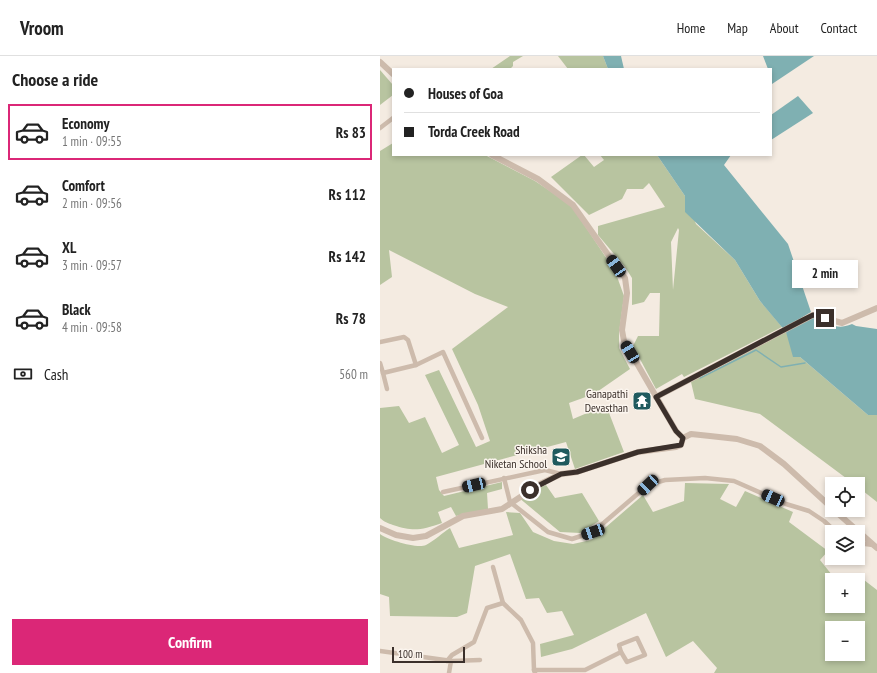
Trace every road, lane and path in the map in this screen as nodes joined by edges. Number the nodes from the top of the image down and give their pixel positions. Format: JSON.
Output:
{"nodes":[{"id":1,"x":380,"y":62,"type":"edge"},
{"id":2,"x":392,"y":73,"type":"edge"},
{"id":3,"x":392,"y":119,"type":"edge"},
{"id":4,"x":380,"y":128,"type":"edge"},
{"id":5,"x":494,"y":156,"type":"edge"},
{"id":6,"x":877,"y":308,"type":"edge"},
{"id":7,"x":380,"y":342,"type":"edge"},
{"id":8,"x":380,"y":363,"type":"edge"},
{"id":9,"x":416,"y":365,"type":"junction"},
{"id":10,"x":383,"y":373,"type":"junction"},
{"id":11,"x":387,"y":389,"type":"dead end"},
{"id":12,"x":656,"y":397,"type":"junction"},
{"id":13,"x":482,"y":438,"type":"dead end"},
{"id":14,"x":683,"y":438,"type":"junction"},
{"id":15,"x":561,"y":474,"type":"junction"},
{"id":16,"x":504,"y":478,"type":"junction"},
{"id":17,"x":443,"y":492,"type":"dead end"},
{"id":18,"x":510,"y":502,"type":"junction"},
{"id":19,"x":825,"y":502,"type":"edge"},
{"id":20,"x":842,"y":517,"type":"edge"},
{"id":21,"x":828,"y":525,"type":"edge"},
{"id":22,"x":380,"y":528,"type":"edge"},
{"id":23,"x":865,"y":544,"type":"edge"},
{"id":24,"x":875,"y":546,"type":"edge"},
{"id":25,"x":493,"y":567,"type":"dead end"},
{"id":26,"x":503,"y":603,"type":"junction"},
{"id":27,"x":380,"y":651,"type":"edge"},
{"id":28,"x":621,"y":652,"type":"junction"},
{"id":29,"x":480,"y":660,"type":"dead end"},
{"id":30,"x":449,"y":661,"type":"junction"},
{"id":31,"x":534,"y":672,"type":"edge"},
{"id":32,"x":578,"y":672,"type":"edge"},
{"id":33,"x":449,"y":673,"type":"edge"}],
"edges":[{"from":1,"to":2,"type":"street"},
{"from":3,"to":4,"type":"street"},
{"from":5,"to":12,"type":"street"},
{"from":6,"to":12,"type":"street"},
{"from":7,"to":9,"type":"street"},
{"from":8,"to":10,"type":"street"},
{"from":9,"to":10,"type":"street"},
{"from":9,"to":13,"type":"street"},
{"from":10,"to":11,"type":"street"},
{"from":12,"to":14,"type":"street"},
{"from":14,"to":15,"type":"street"},
{"from":14,"to":19,"type":"street"},
{"from":15,"to":16,"type":"street"},
{"from":15,"to":18,"type":"street"},
{"from":16,"to":17,"type":"street"},
{"from":16,"to":18,"type":"street"},
{"from":18,"to":21,"type":"street"},
{"from":18,"to":22,"type":"street"},
{"from":20,"to":24,"type":"street"},
{"from":23,"to":24,"type":"street"},
{"from":25,"to":26,"type":"street"},
{"from":26,"to":30,"type":"street"},
{"from":26,"to":31,"type":"street"},
{"from":27,"to":30,"type":"street"},
{"from":28,"to":28,"type":"street"},
{"from":28,"to":32,"type":"street"},
{"from":29,"to":30,"type":"street"},
{"from":30,"to":33,"type":"street"},
{"from":31,"to":32,"type":"street"}]}
